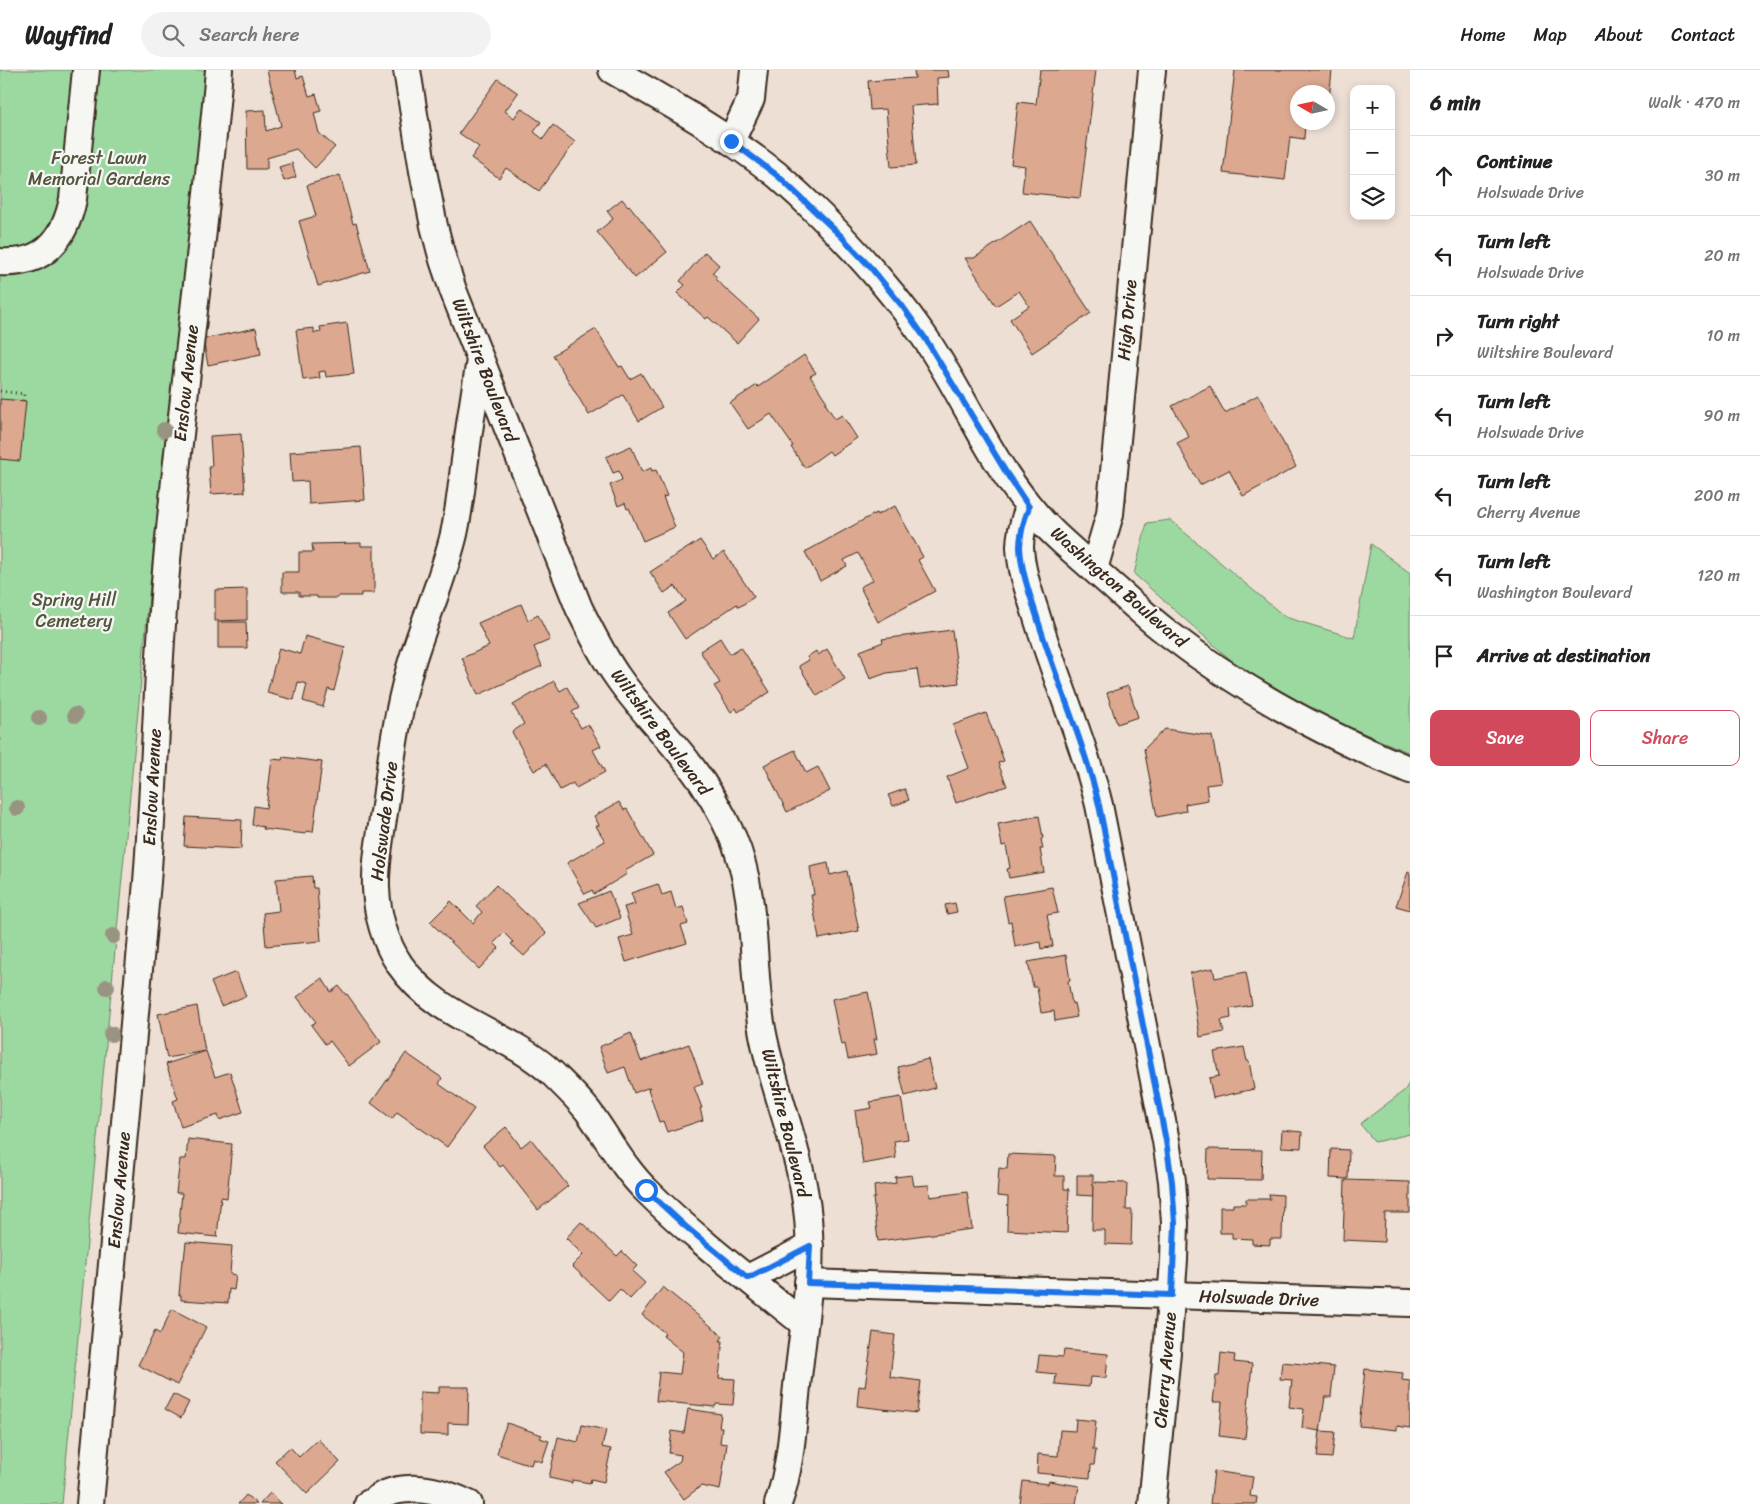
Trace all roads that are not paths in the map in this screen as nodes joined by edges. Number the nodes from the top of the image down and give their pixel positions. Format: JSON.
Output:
{"nodes":[{"id":1,"x":86,"y":70,"type":"edge"},
{"id":2,"x":219,"y":70,"type":"edge"},
{"id":3,"x":407,"y":70,"type":"edge"},
{"id":4,"x":612,"y":70,"type":"edge"},
{"id":5,"x":754,"y":70,"type":"edge"},
{"id":6,"x":1152,"y":70,"type":"edge"},
{"id":7,"x":731,"y":141,"type":"junction"},
{"id":8,"x":0,"y":262,"type":"edge"},
{"id":9,"x":480,"y":359,"type":"junction"},
{"id":10,"x":1029,"y":507,"type":"junction"},
{"id":11,"x":1094,"y":569,"type":"junction"},
{"id":12,"x":1410,"y":770,"type":"edge"},
{"id":13,"x":810,"y":1246,"type":"junction"},
{"id":14,"x":748,"y":1278,"type":"junction"},
{"id":15,"x":808,"y":1283,"type":"junction"},
{"id":16,"x":1172,"y":1295,"type":"junction"},
{"id":17,"x":1410,"y":1303,"type":"edge"},
{"id":18,"x":804,"y":1324,"type":"junction"},
{"id":19,"x":90,"y":1504,"type":"edge"},
{"id":20,"x":368,"y":1504,"type":"edge"},
{"id":21,"x":470,"y":1504,"type":"edge"},
{"id":22,"x":778,"y":1504,"type":"edge"},
{"id":23,"x":1152,"y":1504,"type":"edge"}],
"edges":[{"from":1,"to":8,"type":"street"},
{"from":2,"to":19,"type":"street","name":"Enslow Avenue"},
{"from":3,"to":9,"type":"street","name":"Wiltshire Boulevard"},
{"from":4,"to":7,"type":"street","name":"Washington Boulevard"},
{"from":5,"to":7,"type":"street"},
{"from":6,"to":11,"type":"street","name":"High Drive"},
{"from":7,"to":10,"type":"street","name":"Washington Boulevard"},
{"from":9,"to":13,"type":"street","name":"Wiltshire Boulevard"},
{"from":9,"to":14,"type":"street","name":"Holswade Drive"},
{"from":10,"to":11,"type":"street","name":"Washington Boulevard"},
{"from":10,"to":16,"type":"street","name":"Cherry Avenue"},
{"from":11,"to":12,"type":"street","name":"Washington Boulevard"},
{"from":13,"to":14,"type":"street"},
{"from":13,"to":15,"type":"street","name":"Wiltshire Boulevard"},
{"from":14,"to":18,"type":"street","name":"Holswade Drive"},
{"from":15,"to":16,"type":"street","name":"Holswade Drive"},
{"from":15,"to":18,"type":"street","name":"Wiltshire Boulevard"},
{"from":16,"to":17,"type":"street","name":"Holswade Drive"},
{"from":16,"to":23,"type":"street","name":"Cherry Avenue"},
{"from":18,"to":22,"type":"street","name":"Wiltshire Boulevard"},
{"from":20,"to":21,"type":"street"}]}
